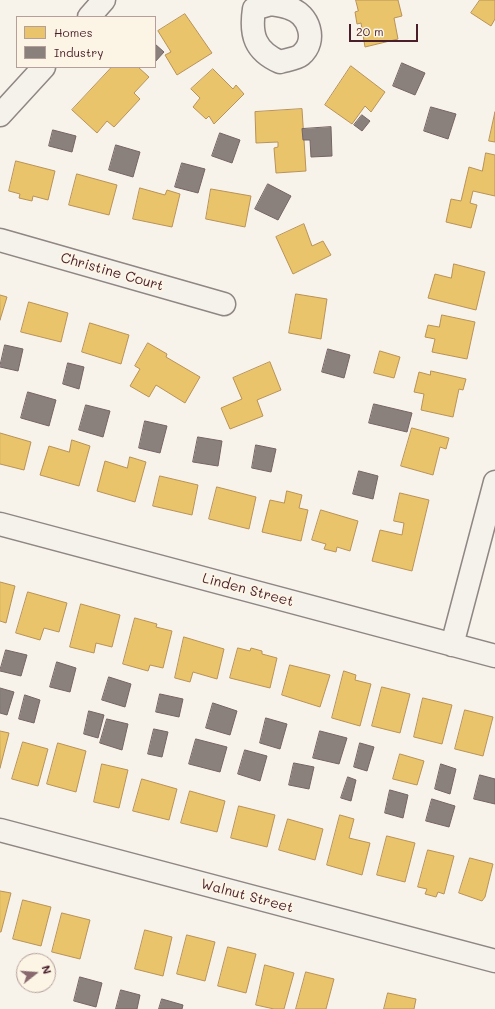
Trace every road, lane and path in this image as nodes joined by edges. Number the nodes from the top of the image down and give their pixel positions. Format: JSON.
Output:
{"nodes":[{"id":1,"x":104,"y":0,"type":"edge"},
{"id":2,"x":90,"y":16,"type":"edge"},
{"id":3,"x":43,"y":68,"type":"edge"},
{"id":4,"x":0,"y":115,"type":"edge"},
{"id":5,"x":0,"y":240,"type":"edge"},
{"id":6,"x":224,"y":304,"type":"dead end"},
{"id":7,"x":495,"y":482,"type":"edge"},
{"id":8,"x":0,"y":524,"type":"edge"},
{"id":9,"x":452,"y":645,"type":"junction"},
{"id":10,"x":495,"y":656,"type":"edge"},
{"id":11,"x":0,"y":830,"type":"edge"},
{"id":12,"x":495,"y":961,"type":"edge"}],
"edges":[{"from":1,"to":2,"type":"street"},
{"from":3,"to":4,"type":"street"},
{"from":5,"to":6,"type":"street","name":"Christine Court"},
{"from":7,"to":9,"type":"street"},
{"from":8,"to":9,"type":"street","name":"Linden Street"},
{"from":9,"to":10,"type":"street","name":"Linden Street"},
{"from":11,"to":12,"type":"street","name":"Walnut Street"}]}
